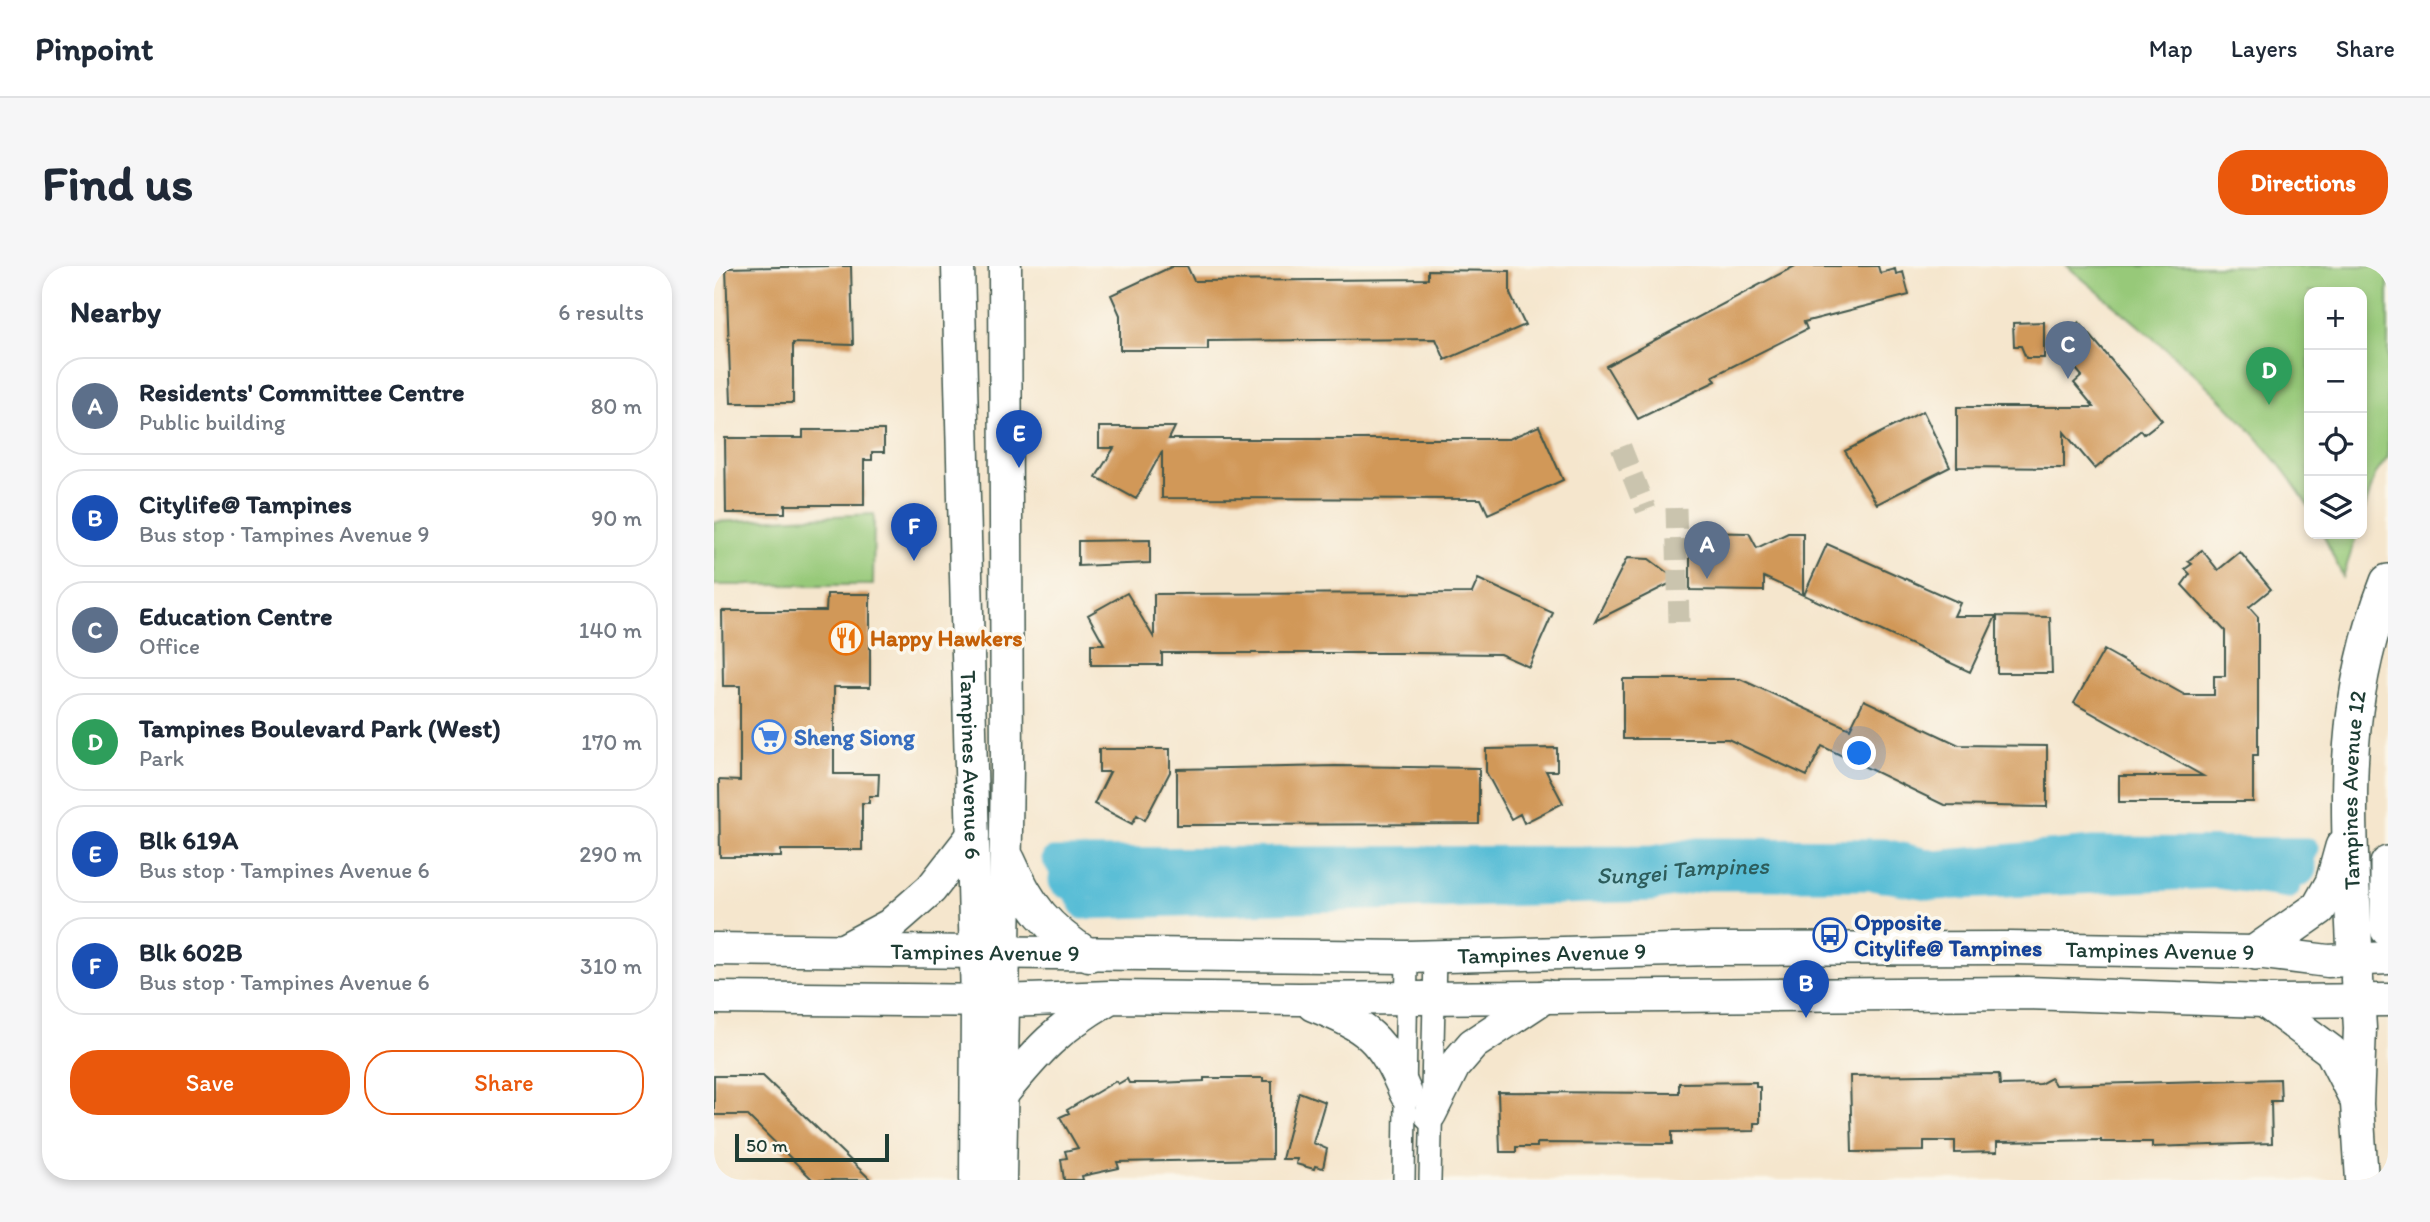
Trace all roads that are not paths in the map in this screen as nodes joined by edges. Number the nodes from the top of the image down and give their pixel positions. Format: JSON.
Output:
{"nodes":[{"id":1,"x":1005,"y":266,"type":"edge"},
{"id":2,"x":955,"y":272,"type":"edge"},
{"id":3,"x":2388,"y":582,"type":"edge"},
{"id":4,"x":2348,"y":827,"type":"junction"},
{"id":5,"x":973,"y":835,"type":"junction"},
{"id":6,"x":1006,"y":854,"type":"junction"},
{"id":7,"x":2388,"y":864,"type":"edge"},
{"id":8,"x":2388,"y":929,"type":"edge"},
{"id":9,"x":714,"y":949,"type":"edge"},
{"id":10,"x":841,"y":951,"type":"junction"},
{"id":11,"x":990,"y":952,"type":"junction"},
{"id":12,"x":2256,"y":952,"type":"junction"},
{"id":13,"x":1090,"y":955,"type":"junction"},
{"id":14,"x":1421,"y":957,"type":"junction"},
{"id":15,"x":2372,"y":959,"type":"edge"},
{"id":16,"x":1547,"y":995,"type":"junction"},
{"id":17,"x":1110,"y":997,"type":"junction"},
{"id":18,"x":1420,"y":997,"type":"junction"},
{"id":19,"x":714,"y":998,"type":"edge"},
{"id":20,"x":1299,"y":999,"type":"junction"},
{"id":21,"x":2374,"y":1000,"type":"edge"},
{"id":22,"x":991,"y":1001,"type":"junction"},
{"id":23,"x":2264,"y":1001,"type":"junction"},
{"id":24,"x":1003,"y":1093,"type":"junction"},
{"id":25,"x":1406,"y":1094,"type":"junction"},
{"id":26,"x":2357,"y":1104,"type":"junction"},
{"id":27,"x":1430,"y":1114,"type":"junction"},
{"id":28,"x":976,"y":1180,"type":"edge"},
{"id":29,"x":1000,"y":1180,"type":"edge"},
{"id":30,"x":1404,"y":1180,"type":"edge"},
{"id":31,"x":1430,"y":1180,"type":"edge"},
{"id":32,"x":2362,"y":1180,"type":"edge"}],
"edges":[{"from":1,"to":6,"type":"main road","name":"Tampines Avenue 6"},
{"from":2,"to":5,"type":"main road","name":"Tampines Avenue 6"},
{"from":3,"to":4,"type":"main road","name":"Tampines Avenue 12"},
{"from":4,"to":12,"type":"main road"},
{"from":4,"to":15,"type":"main road","name":"Tampines Avenue 12"},
{"from":5,"to":10,"type":"main road"},
{"from":5,"to":11,"type":"main road","name":"Tampines Avenue 6"},
{"from":6,"to":11,"type":"main road","name":"Tampines Avenue 6"},
{"from":6,"to":13,"type":"main road"},
{"from":7,"to":8,"type":"main road","name":"Tampines Avenue 12"},
{"from":9,"to":10,"type":"main road","name":"Tampines Avenue 9"},
{"from":10,"to":11,"type":"main road","name":"Tampines Avenue 9"},
{"from":11,"to":13,"type":"main road","name":"Tampines Avenue 9"},
{"from":11,"to":22,"type":"main road","name":"Tampines Avenue 6"},
{"from":12,"to":14,"type":"main road","name":"Tampines Avenue 9"},
{"from":12,"to":15,"type":"main road","name":"Tampines Avenue 9"},
{"from":13,"to":14,"type":"main road","name":"Tampines Avenue 9"},
{"from":14,"to":18,"type":"street"},
{"from":15,"to":21,"type":"main road"},
{"from":16,"to":18,"type":"main road","name":"Tampines Avenue 9"},
{"from":16,"to":23,"type":"main road","name":"Tampines Avenue 9"},
{"from":16,"to":27,"type":"main road"},
{"from":17,"to":20,"type":"main road","name":"Tampines Avenue 9"},
{"from":17,"to":22,"type":"main road","name":"Tampines Avenue 9"},
{"from":17,"to":24,"type":"main road"},
{"from":18,"to":20,"type":"main road","name":"Tampines Avenue 9"},
{"from":18,"to":25,"type":"street"},
{"from":18,"to":27,"type":"street"},
{"from":19,"to":22,"type":"main road","name":"Tampines Avenue 9"},
{"from":20,"to":25,"type":"main road"},
{"from":21,"to":23,"type":"main road","name":"Tampines Avenue 9"},
{"from":21,"to":26,"type":"main road"},
{"from":22,"to":24,"type":"main road","name":"Tampines Avenue 6"},
{"from":22,"to":28,"type":"main road","name":"Tampines Avenue 6"},
{"from":23,"to":26,"type":"main road"},
{"from":24,"to":29,"type":"main road","name":"Tampines Avenue 6"},
{"from":25,"to":30,"type":"street"},
{"from":26,"to":32,"type":"main road"},
{"from":27,"to":31,"type":"street"}]}
